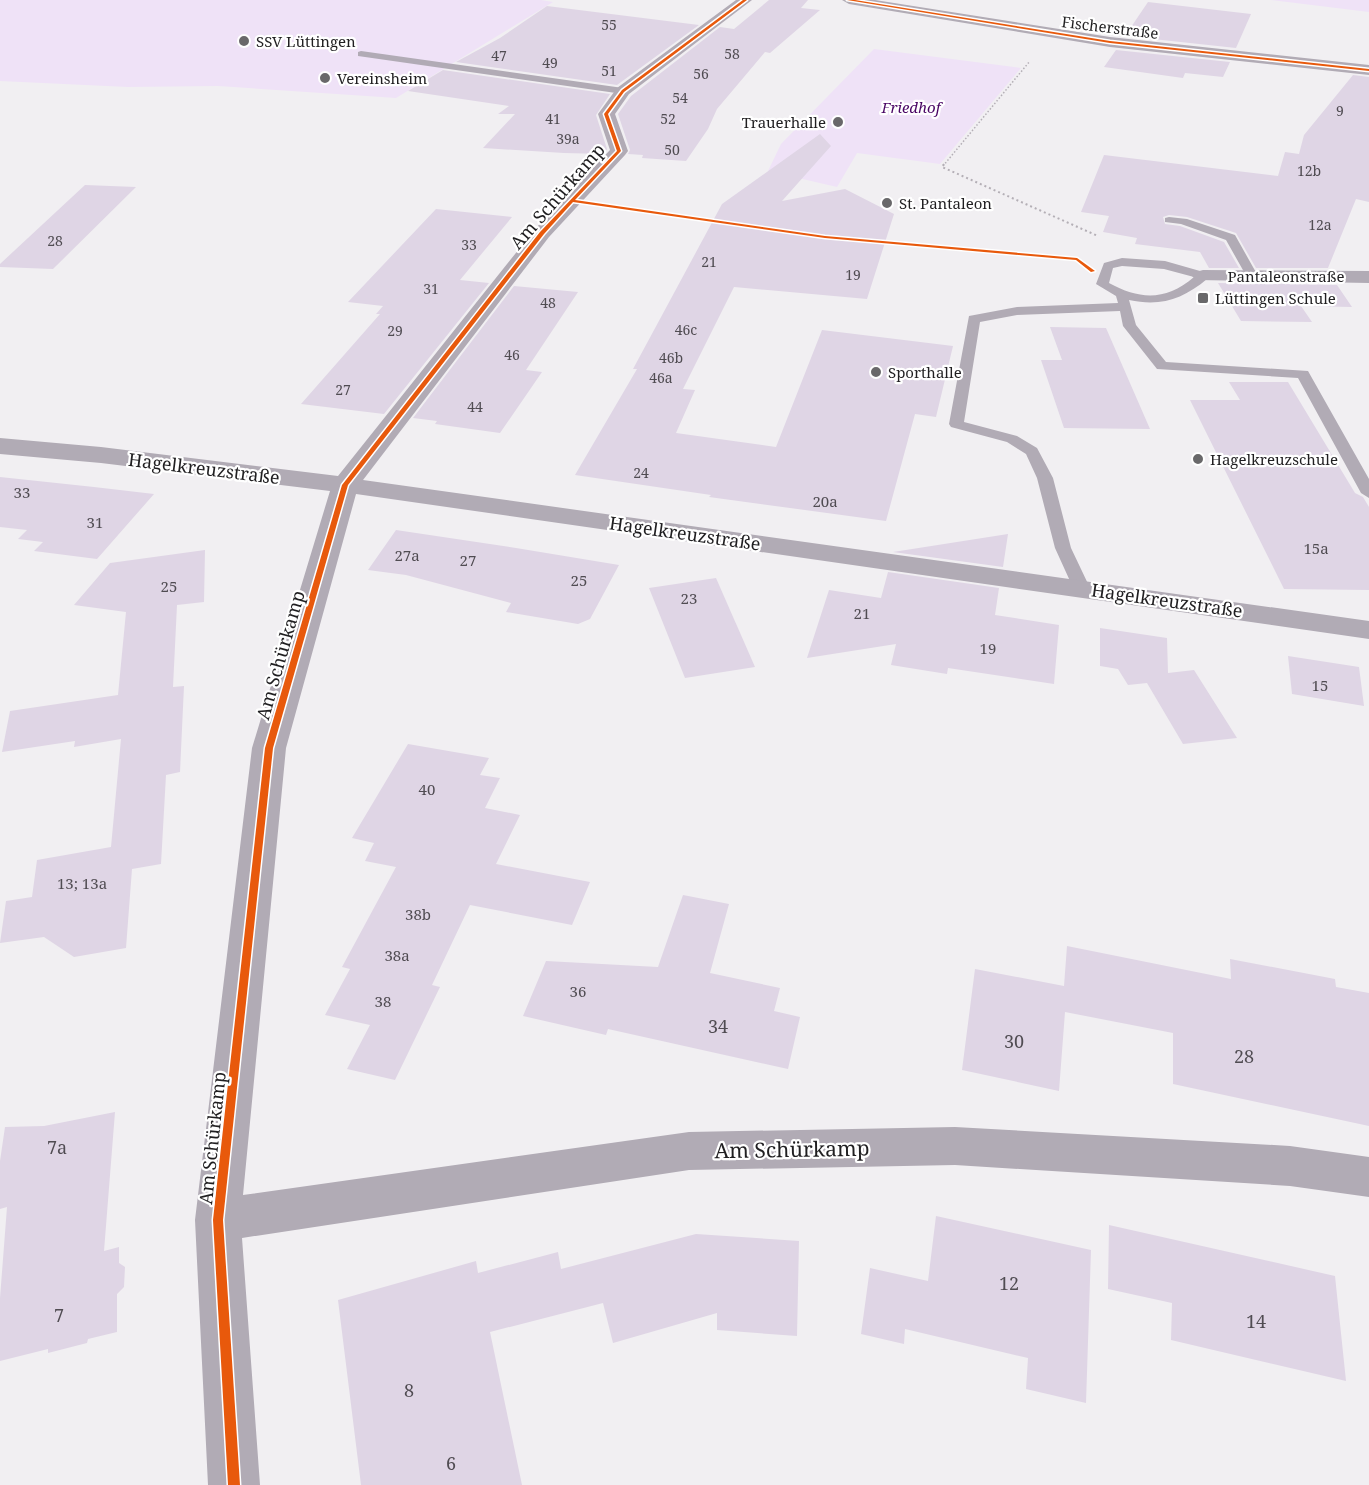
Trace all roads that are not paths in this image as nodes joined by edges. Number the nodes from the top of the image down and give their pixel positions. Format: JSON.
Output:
{"nodes":[{"id":1,"x":745,"y":0,"type":"edge"},
{"id":2,"x":849,"y":0,"type":"edge"},
{"id":3,"x":361,"y":54,"type":"dead end"},
{"id":4,"x":1369,"y":70,"type":"edge"},
{"id":5,"x":623,"y":91,"type":"junction"},
{"id":6,"x":1169,"y":220,"type":"dead end"},
{"id":7,"x":1203,"y":276,"type":"junction"},
{"id":8,"x":1252,"y":276,"type":"junction"},
{"id":9,"x":1369,"y":277,"type":"edge"},
{"id":10,"x":1123,"y":301,"type":"junction"},
{"id":11,"x":0,"y":446,"type":"edge"},
{"id":12,"x":345,"y":485,"type":"junction"},
{"id":13,"x":1369,"y":493,"type":"edge"},
{"id":14,"x":1081,"y":588,"type":"junction"},
{"id":15,"x":1369,"y":630,"type":"edge"},
{"id":16,"x":1369,"y":1177,"type":"edge"},
{"id":17,"x":218,"y":1220,"type":"junction"},
{"id":18,"x":234,"y":1485,"type":"edge"}],
"edges":[{"from":1,"to":5,"type":"street","name":"Am Schürkamp"},
{"from":2,"to":4,"type":"street","name":"Fischerstraße"},
{"from":3,"to":5,"type":"lane"},
{"from":5,"to":12,"type":"street","name":"Am Schürkamp"},
{"from":6,"to":8,"type":"lane"},
{"from":7,"to":8,"type":"street","name":"Pantaleonstraße"},
{"from":7,"to":10,"type":"lane"},
{"from":7,"to":10,"type":"lane"},
{"from":8,"to":9,"type":"street","name":"Pantaleonstraße"},
{"from":10,"to":13,"type":"lane"},
{"from":10,"to":14,"type":"lane"},
{"from":11,"to":12,"type":"street","name":"Hagelkreuzstraße"},
{"from":12,"to":14,"type":"street","name":"Hagelkreuzstraße"},
{"from":12,"to":17,"type":"street","name":"Am Schürkamp"},
{"from":14,"to":15,"type":"street","name":"Hagelkreuzstraße"},
{"from":16,"to":17,"type":"street","name":"Am Schürkamp"},
{"from":17,"to":18,"type":"street","name":"Am Schürkamp"}]}
